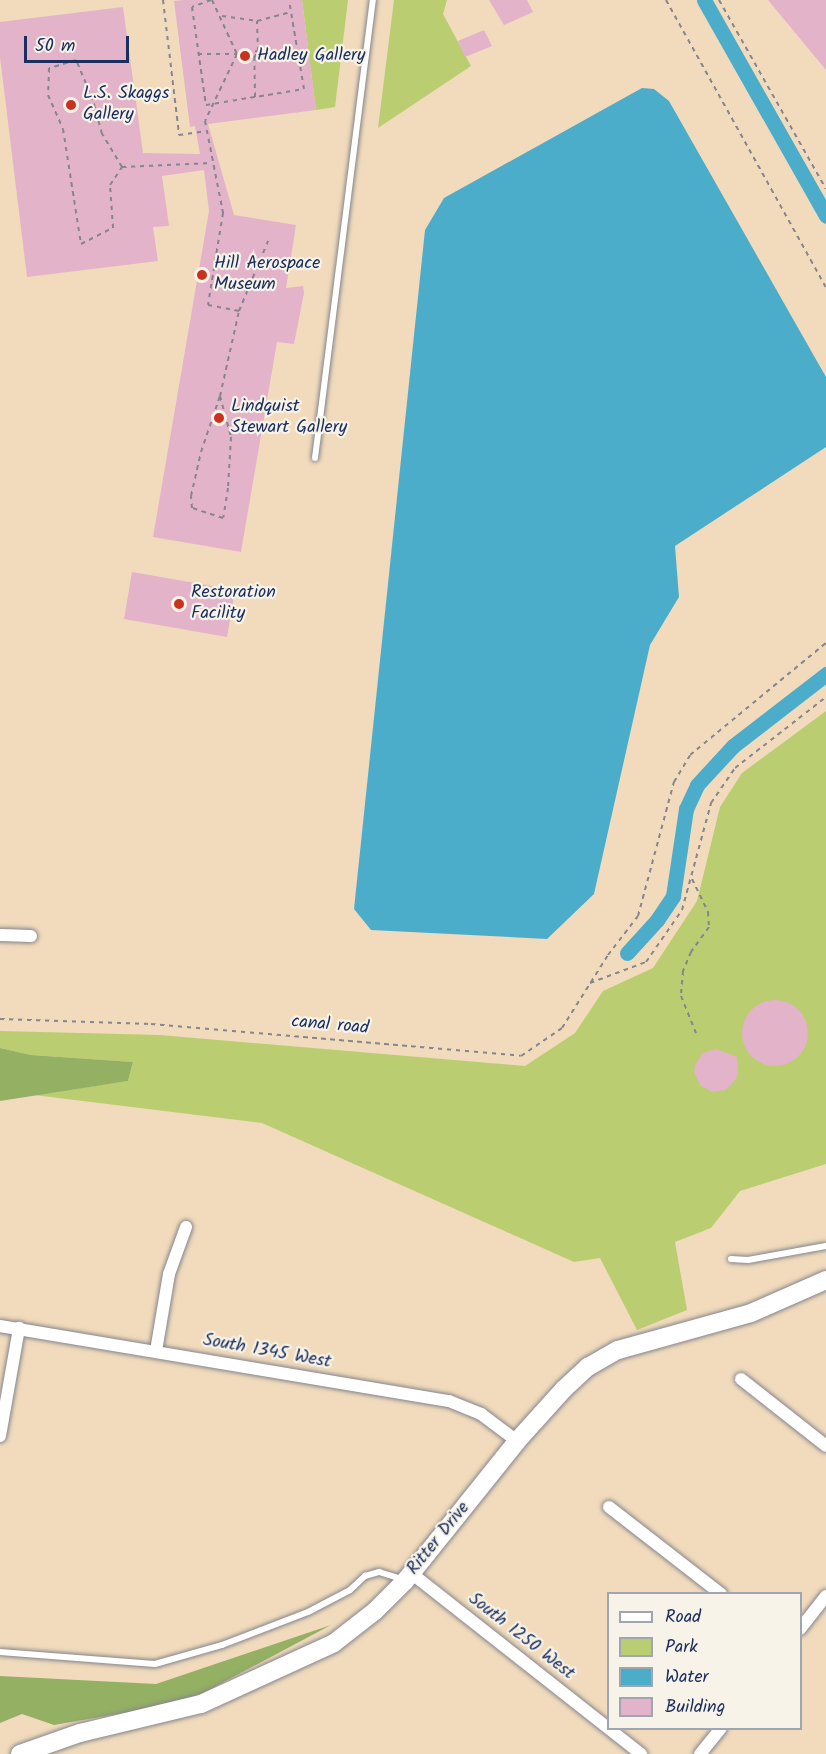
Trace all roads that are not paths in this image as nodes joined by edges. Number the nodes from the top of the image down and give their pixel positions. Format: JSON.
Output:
{"nodes":[{"id":1,"x":373,"y":0,"type":"edge"},
{"id":2,"x":315,"y":458,"type":"dead end"},
{"id":3,"x":0,"y":935,"type":"edge"},
{"id":4,"x":31,"y":936,"type":"dead end"},
{"id":5,"x":186,"y":1227,"type":"dead end"},
{"id":6,"x":826,"y":1246,"type":"edge"},
{"id":7,"x":731,"y":1259,"type":"dead end"},
{"id":8,"x":826,"y":1280,"type":"edge"},
{"id":9,"x":0,"y":1326,"type":"edge"},
{"id":10,"x":19,"y":1328,"type":"junction"},
{"id":11,"x":156,"y":1351,"type":"junction"},
{"id":12,"x":741,"y":1379,"type":"dead end"},
{"id":13,"x":0,"y":1436,"type":"edge"},
{"id":14,"x":517,"y":1440,"type":"junction"},
{"id":15,"x":826,"y":1446,"type":"edge"},
{"id":16,"x":609,"y":1507,"type":"dead end"},
{"id":17,"x":408,"y":1577,"type":"junction"},
{"id":18,"x":720,"y":1592,"type":"edge"},
{"id":19,"x":826,"y":1596,"type":"edge"},
{"id":20,"x":802,"y":1628,"type":"edge"},
{"id":21,"x":0,"y":1652,"type":"edge"},
{"id":22,"x":607,"y":1728,"type":"edge"},
{"id":23,"x":609,"y":1730,"type":"edge"},
{"id":24,"x":719,"y":1730,"type":"edge"},
{"id":25,"x":20,"y":1754,"type":"edge"},
{"id":26,"x":641,"y":1754,"type":"edge"},
{"id":27,"x":700,"y":1754,"type":"edge"}],
"edges":[{"from":1,"to":2,"type":"lane"},
{"from":3,"to":4,"type":"street"},
{"from":5,"to":11,"type":"street"},
{"from":6,"to":7,"type":"lane"},
{"from":8,"to":14,"type":"street","name":"Ritter Drive"},
{"from":9,"to":10,"type":"street","name":"South 1345 West"},
{"from":10,"to":11,"type":"street","name":"South 1345 West"},
{"from":10,"to":13,"type":"street"},
{"from":11,"to":14,"type":"street","name":"South 1345 West"},
{"from":12,"to":15,"type":"street"},
{"from":14,"to":17,"type":"street","name":"Ritter Drive"},
{"from":16,"to":18,"type":"street"},
{"from":17,"to":21,"type":"lane"},
{"from":17,"to":22,"type":"street","name":"South 1250 West"},
{"from":17,"to":25,"type":"street","name":"Ritter Drive"},
{"from":19,"to":20,"type":"street"},
{"from":23,"to":26,"type":"street","name":"South 1250 West"},
{"from":24,"to":27,"type":"street"}]}
